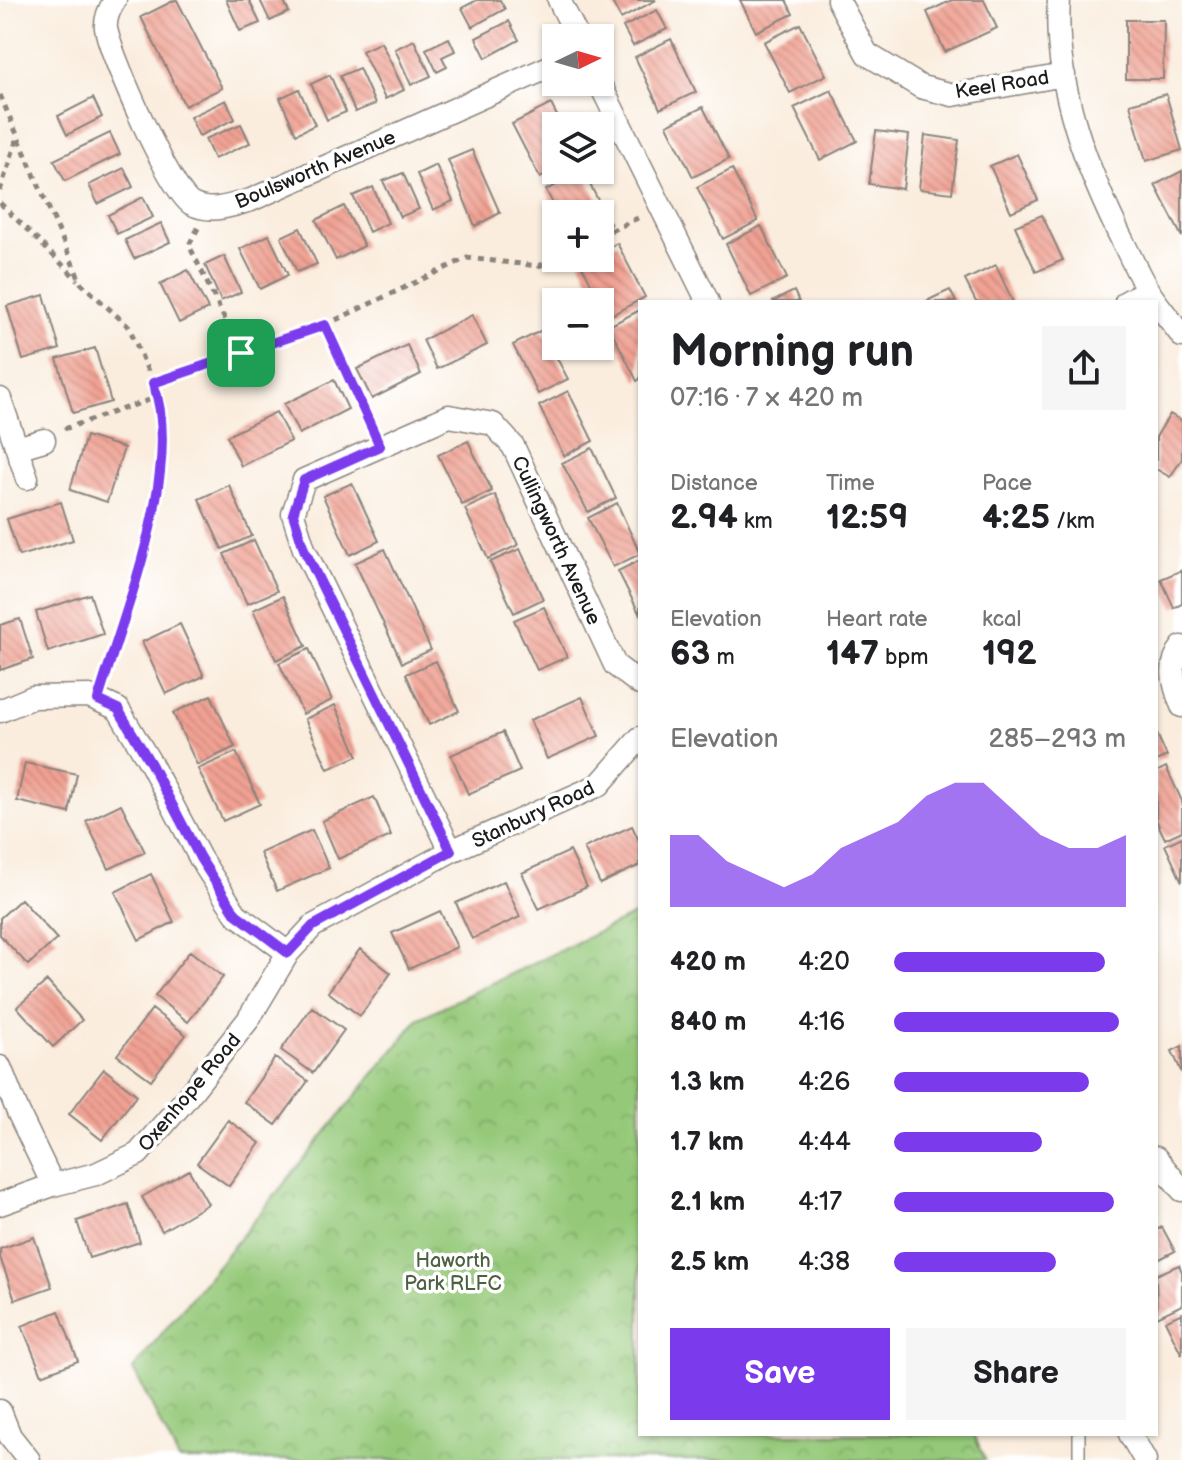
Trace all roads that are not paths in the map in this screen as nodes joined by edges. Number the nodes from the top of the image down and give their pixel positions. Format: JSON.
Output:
{"nodes":[{"id":1,"x":115,"y":0,"type":"edge"},
{"id":2,"x":559,"y":0,"type":"edge"},
{"id":3,"x":838,"y":0,"type":"edge"},
{"id":4,"x":1059,"y":0,"type":"edge"},
{"id":5,"x":571,"y":24,"type":"edge"},
{"id":6,"x":542,"y":70,"type":"edge"},
{"id":7,"x":1064,"y":75,"type":"junction"},
{"id":8,"x":606,"y":96,"type":"edge"},
{"id":9,"x":1147,"y":290,"type":"junction"},
{"id":10,"x":707,"y":300,"type":"edge"},
{"id":11,"x":1130,"y":300,"type":"edge"},
{"id":12,"x":1155,"y":300,"type":"edge"},
{"id":13,"x":1158,"y":304,"type":"edge"},
{"id":14,"x":1182,"y":336,"type":"edge"},
{"id":15,"x":0,"y":399,"type":"edge"},
{"id":16,"x":44,"y":440,"type":"road end"},
{"id":17,"x":17,"y":448,"type":"junction"},
{"id":18,"x":27,"y":478,"type":"dead end"},
{"id":19,"x":1182,"y":647,"type":"edge"},
{"id":20,"x":638,"y":682,"type":"edge"},
{"id":21,"x":1182,"y":706,"type":"edge"},
{"id":22,"x":0,"y":711,"type":"edge"},
{"id":23,"x":638,"y":740,"type":"edge"},
{"id":24,"x":451,"y":851,"type":"junction"},
{"id":25,"x":288,"y":953,"type":"junction"},
{"id":26,"x":0,"y":1067,"type":"edge"},
{"id":27,"x":1158,"y":1160,"type":"edge"},
{"id":28,"x":53,"y":1185,"type":"junction"},
{"id":29,"x":1182,"y":1190,"type":"edge"},
{"id":30,"x":0,"y":1204,"type":"edge"},
{"id":31,"x":0,"y":1411,"type":"edge"},
{"id":32,"x":1079,"y":1436,"type":"edge"},
{"id":33,"x":1131,"y":1436,"type":"edge"},
{"id":34,"x":29,"y":1460,"type":"edge"},
{"id":35,"x":1079,"y":1460,"type":"edge"},
{"id":36,"x":1145,"y":1460,"type":"edge"}],
"edges":[{"from":1,"to":6,"type":"street","name":"Boulsworth Avenue"},
{"from":2,"to":5,"type":"street"},
{"from":3,"to":7,"type":"street","name":"Keel Road"},
{"from":4,"to":7,"type":"street"},
{"from":7,"to":9,"type":"street"},
{"from":8,"to":10,"type":"street"},
{"from":9,"to":11,"type":"street"},
{"from":9,"to":12,"type":"street"},
{"from":13,"to":14,"type":"street"},
{"from":15,"to":17,"type":"street"},
{"from":16,"to":17,"type":"street"},
{"from":17,"to":18,"type":"street"},
{"from":19,"to":21,"type":"street"},
{"from":20,"to":24,"type":"street","name":"Cullingworth Avenue"},
{"from":22,"to":25,"type":"street"},
{"from":23,"to":24,"type":"street","name":"Stanbury Road"},
{"from":24,"to":25,"type":"street","name":"Stanbury Road"},
{"from":25,"to":28,"type":"street","name":"Oxenhope Road"},
{"from":26,"to":28,"type":"street"},
{"from":27,"to":29,"type":"street"},
{"from":28,"to":30,"type":"street","name":"Oxenhope Road"},
{"from":31,"to":34,"type":"street"},
{"from":32,"to":35,"type":"lane"},
{"from":33,"to":36,"type":"street"}]}
